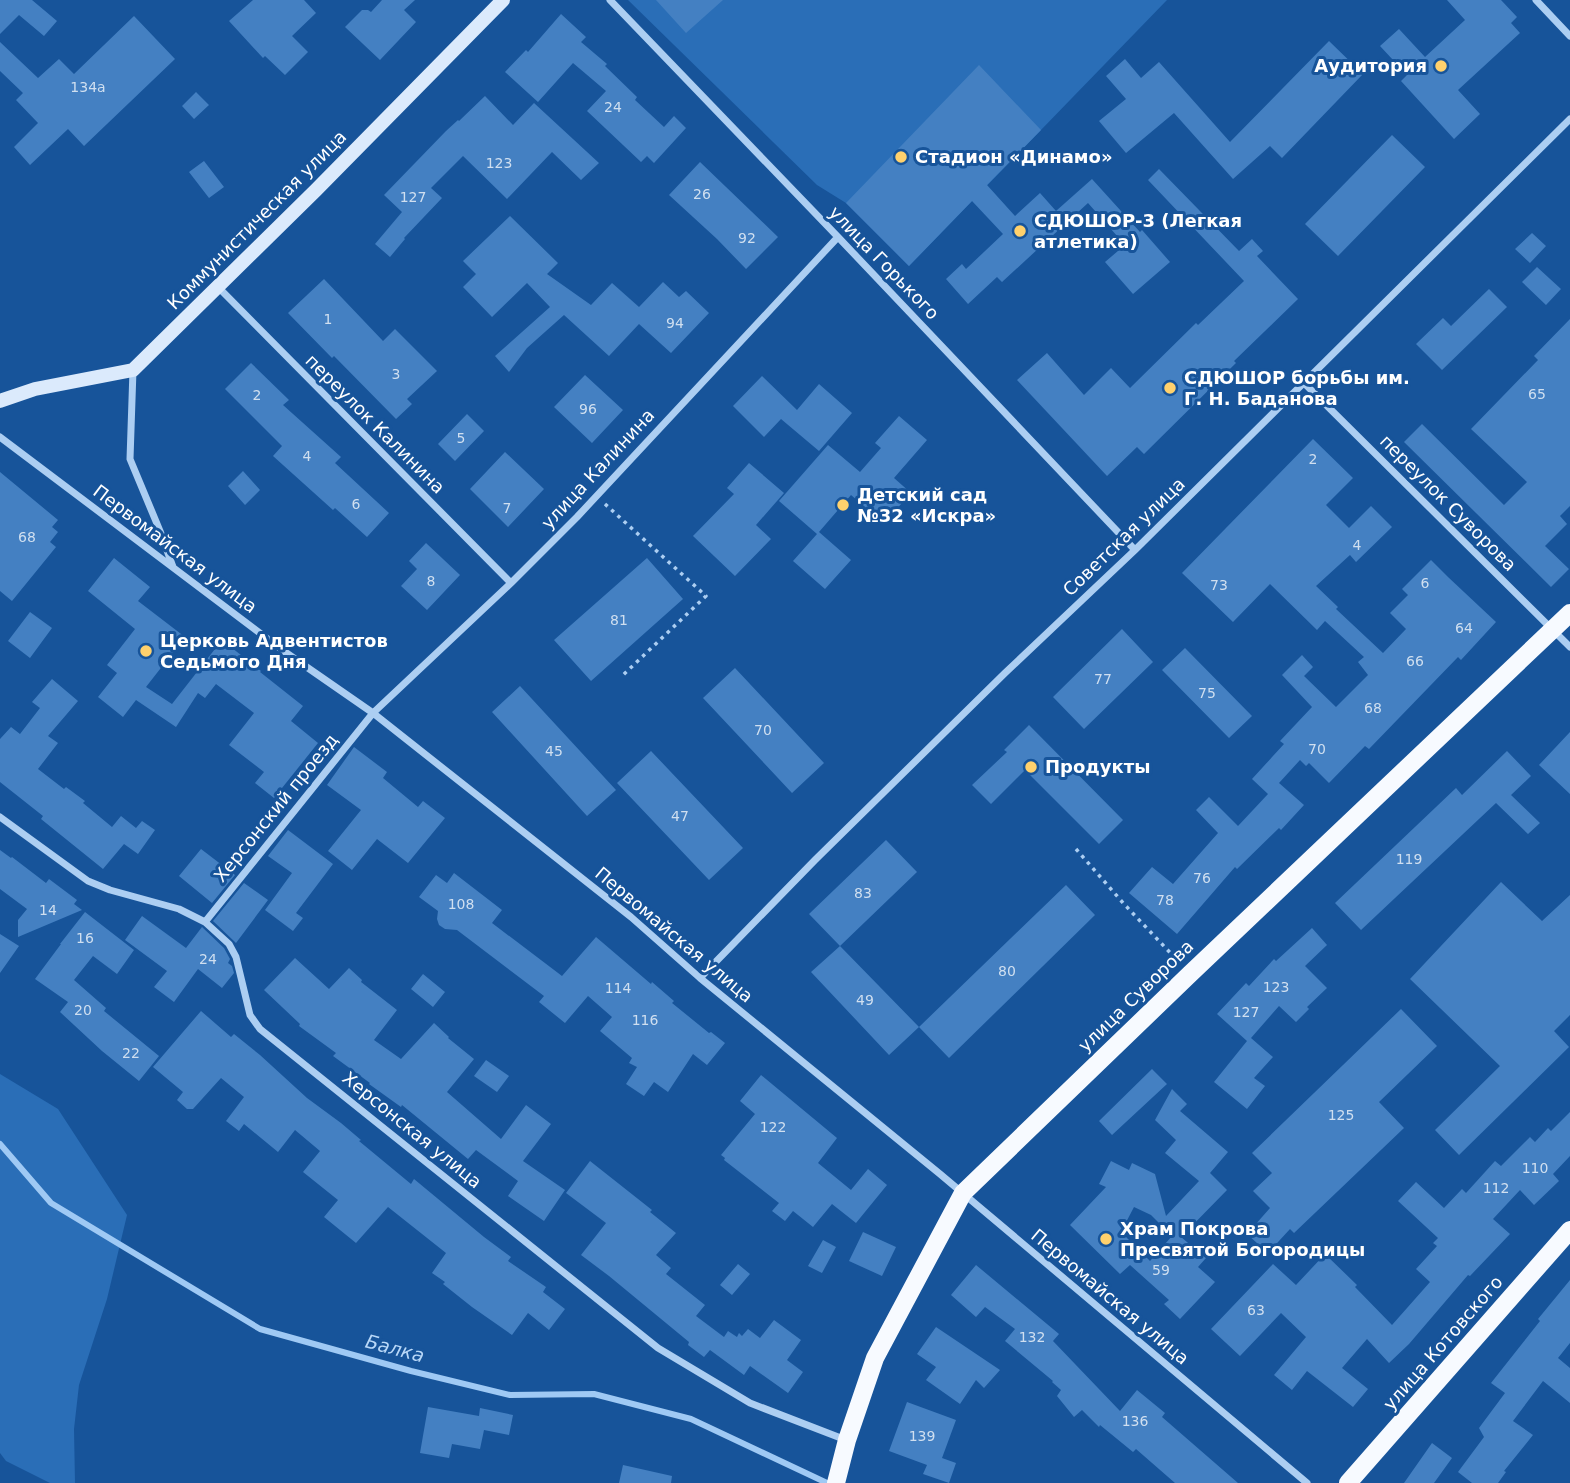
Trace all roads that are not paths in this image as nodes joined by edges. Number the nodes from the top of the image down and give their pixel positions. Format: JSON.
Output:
{"nodes":[{"id":1,"x":503,"y":0,"type":"edge"},
{"id":2,"x":610,"y":0,"type":"edge"},
{"id":3,"x":1536,"y":0,"type":"edge"},
{"id":4,"x":1570,"y":36,"type":"edge"},
{"id":5,"x":1570,"y":119,"type":"edge"},
{"id":6,"x":838,"y":237,"type":"junction"},
{"id":7,"x":218,"y":287,"type":"junction"},
{"id":8,"x":133,"y":370,"type":"junction"},
{"id":9,"x":1303,"y":382,"type":"junction"},
{"id":10,"x":0,"y":401,"type":"edge"},
{"id":11,"x":0,"y":437,"type":"edge"},
{"id":12,"x":1135,"y":550,"type":"junction"},
{"id":13,"x":173,"y":568,"type":"junction"},
{"id":14,"x":511,"y":583,"type":"junction"},
{"id":15,"x":1570,"y":613,"type":"edge"},
{"id":16,"x":1553,"y":629,"type":"junction"},
{"id":17,"x":1570,"y":647,"type":"edge"},
{"id":18,"x":373,"y":713,"type":"junction"},
{"id":19,"x":0,"y":817,"type":"edge"},
{"id":20,"x":205,"y":922,"type":"junction"},
{"id":21,"x":701,"y":978,"type":"junction"},
{"id":22,"x":963,"y":1193,"type":"junction"},
{"id":23,"x":1570,"y":1230,"type":"edge"},
{"id":24,"x":847,"y":1440,"type":"junction"},
{"id":25,"x":836,"y":1483,"type":"edge"},
{"id":26,"x":1307,"y":1483,"type":"edge"},
{"id":27,"x":1348,"y":1483,"type":"edge"}],
"edges":[{"from":1,"to":7,"type":"main road","name":"Коммунистическая улица"},
{"from":2,"to":6,"type":"street","name":"улица Горького"},
{"from":3,"to":4,"type":"street"},
{"from":5,"to":9,"type":"street","name":"Советская улица"},
{"from":6,"to":12,"type":"street","name":"улица Горького"},
{"from":6,"to":14,"type":"street","name":"улица Калинина"},
{"from":7,"to":8,"type":"main road","name":"Коммунистическая улица"},
{"from":7,"to":14,"type":"street","name":"переулок Калинина"},
{"from":8,"to":10,"type":"main road"},
{"from":8,"to":13,"type":"street"},
{"from":9,"to":12,"type":"street","name":"Советская улица"},
{"from":9,"to":16,"type":"street","name":"переулок Суворова"},
{"from":11,"to":13,"type":"street","name":"Первомайская улица"},
{"from":12,"to":21,"type":"street","name":"Советская улица"},
{"from":13,"to":18,"type":"street","name":"Первомайская улица"},
{"from":14,"to":18,"type":"street","name":"улица Калинина"},
{"from":15,"to":16,"type":"main road","name":"улица Суворова"},
{"from":16,"to":17,"type":"street","name":"переулок Суворова"},
{"from":16,"to":22,"type":"main road","name":"улица Суворова"},
{"from":18,"to":20,"type":"street","name":"Херсонский проезд"},
{"from":18,"to":21,"type":"street","name":"Первомайская улица"},
{"from":19,"to":20,"type":"street","name":"Херсонская улица"},
{"from":20,"to":24,"type":"street","name":"Херсонская улица"},
{"from":21,"to":22,"type":"street","name":"Первомайская улица"},
{"from":22,"to":24,"type":"main road","name":"улица Суворова"},
{"from":22,"to":26,"type":"street","name":"Первомайская улица"},
{"from":23,"to":27,"type":"main road","name":"улица Котовского"},
{"from":24,"to":25,"type":"main road","name":"улица Суворова"}]}
